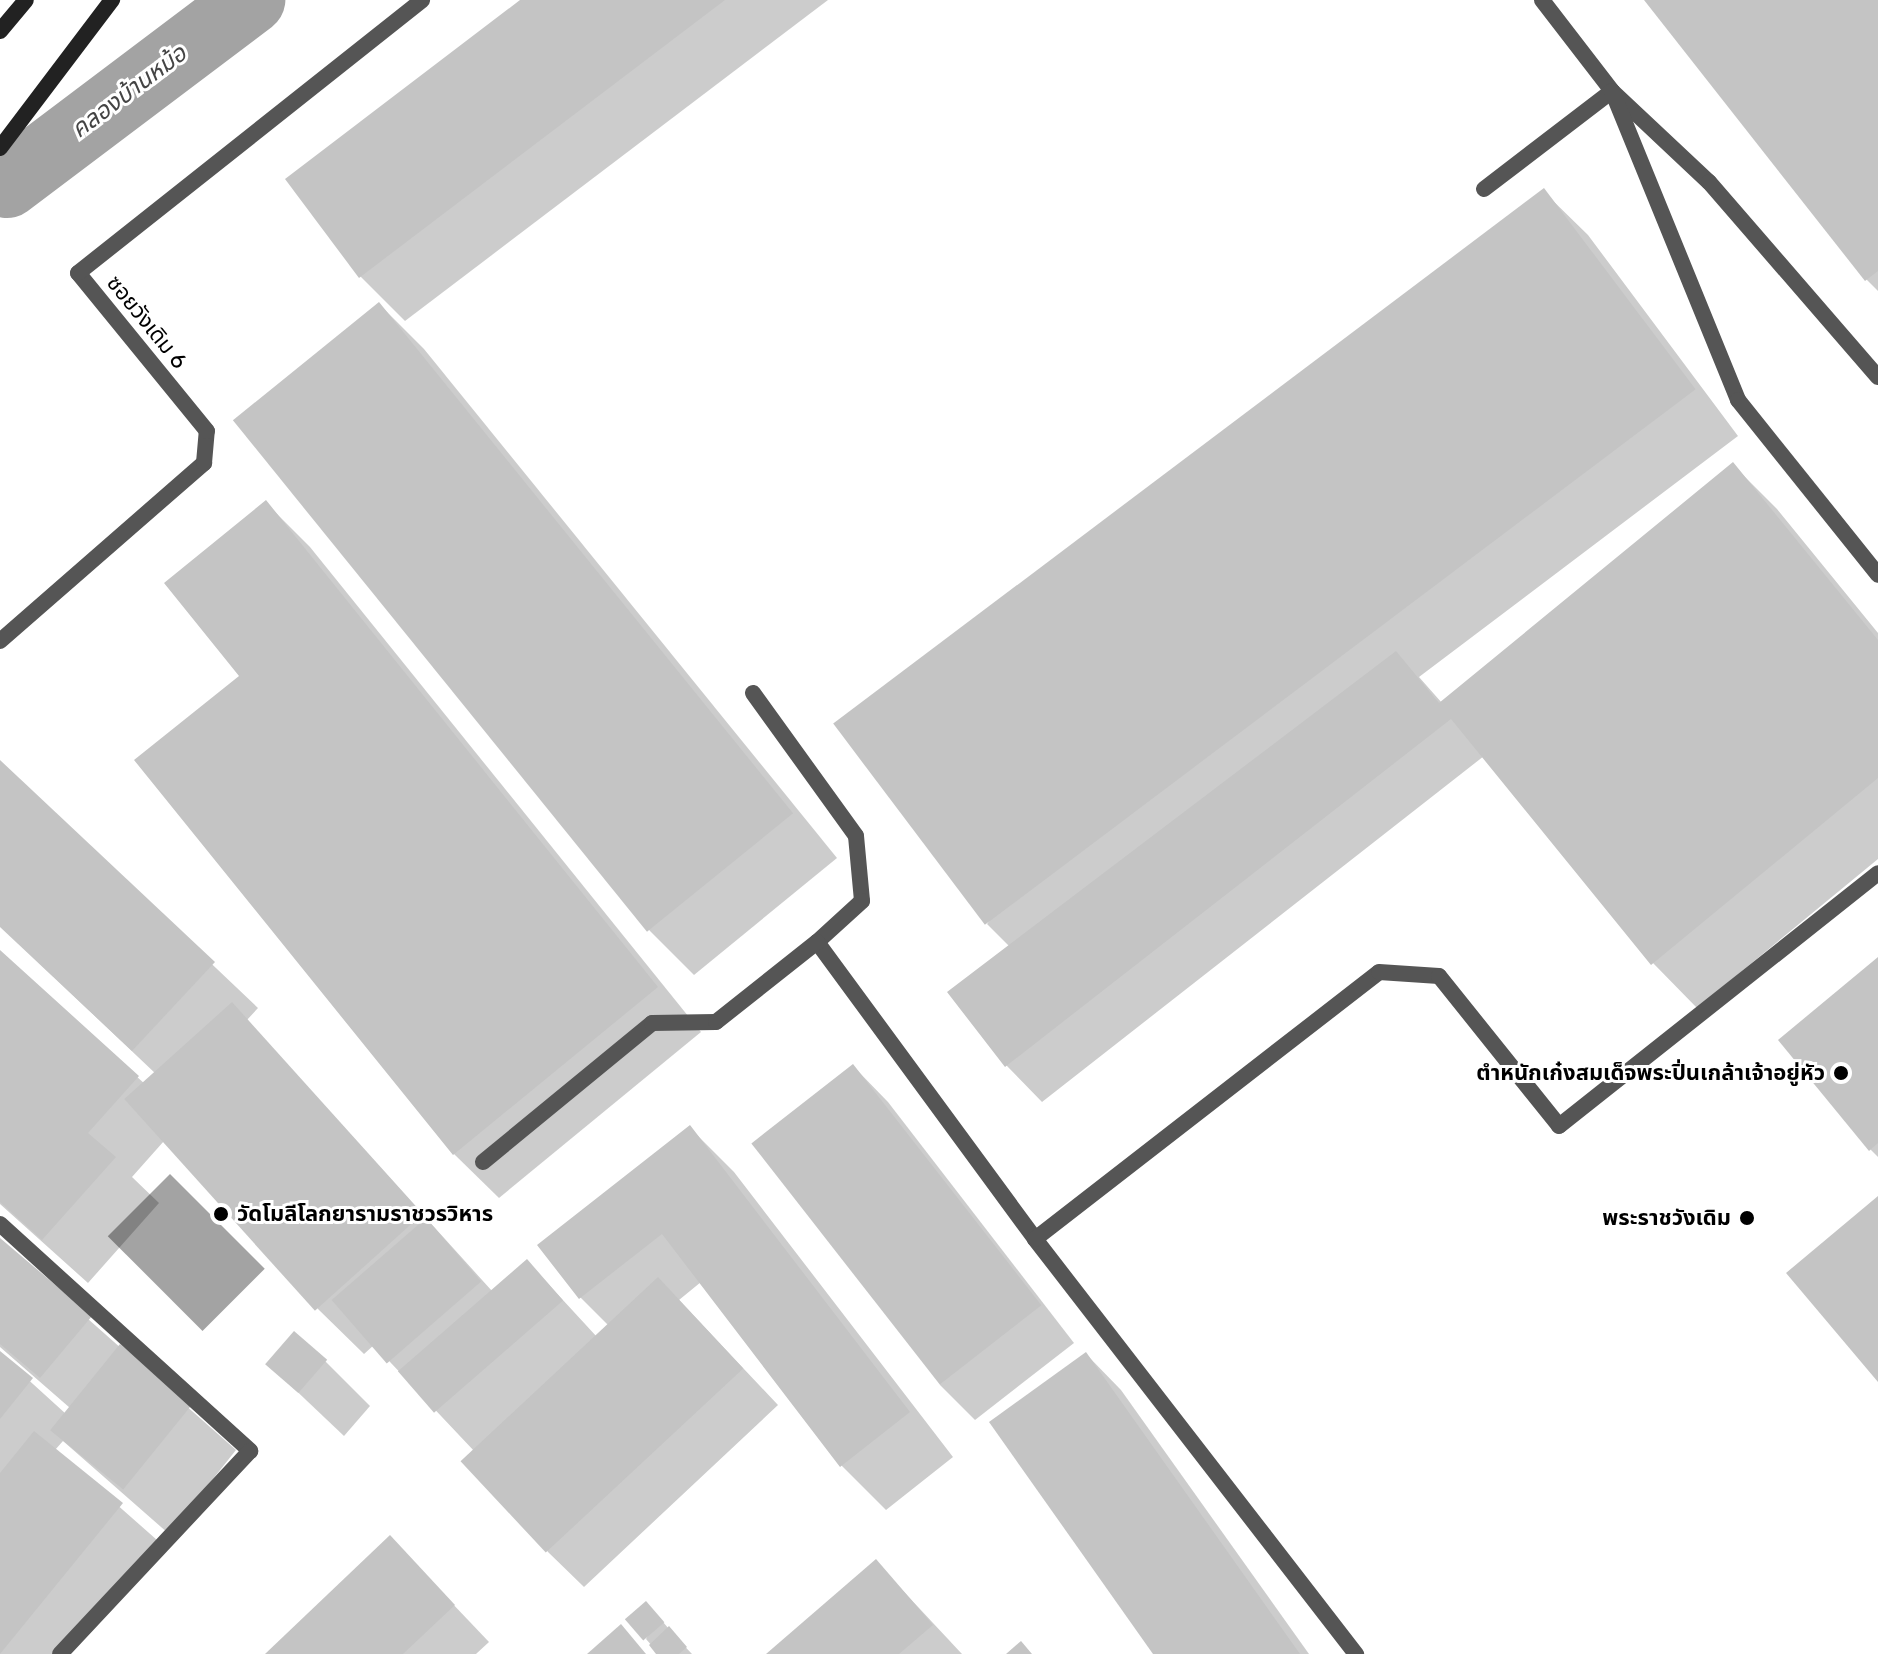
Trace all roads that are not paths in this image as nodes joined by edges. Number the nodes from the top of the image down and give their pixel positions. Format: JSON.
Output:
{"nodes":[{"id":1,"x":26,"y":0,"type":"edge"},
{"id":2,"x":112,"y":0,"type":"edge"},
{"id":3,"x":422,"y":0,"type":"edge"},
{"id":4,"x":1542,"y":0,"type":"edge"},
{"id":5,"x":0,"y":31,"type":"edge"},
{"id":6,"x":1612,"y":91,"type":"junction"},
{"id":7,"x":0,"y":148,"type":"edge"},
{"id":8,"x":1484,"y":189,"type":"dead end"},
{"id":9,"x":1878,"y":377,"type":"edge"},
{"id":10,"x":1878,"y":575,"type":"edge"},
{"id":11,"x":0,"y":641,"type":"edge"},
{"id":12,"x":753,"y":693,"type":"dead end"},
{"id":13,"x":1878,"y":873,"type":"edge"},
{"id":14,"x":817,"y":942,"type":"junction"},
{"id":15,"x":483,"y":1162,"type":"dead end"},
{"id":16,"x":0,"y":1224,"type":"edge"},
{"id":17,"x":1035,"y":1239,"type":"junction"},
{"id":18,"x":60,"y":1654,"type":"edge"},
{"id":19,"x":1356,"y":1654,"type":"edge"}],
"edges":[{"from":1,"to":5,"type":"main road"},
{"from":2,"to":7,"type":"main road"},
{"from":3,"to":11,"type":"street","name":"ซอยวังเดิม 6"},
{"from":4,"to":6,"type":"street"},
{"from":6,"to":8,"type":"street"},
{"from":6,"to":9,"type":"street"},
{"from":6,"to":10,"type":"street"},
{"from":12,"to":14,"type":"street"},
{"from":13,"to":17,"type":"street"},
{"from":14,"to":15,"type":"street"},
{"from":14,"to":17,"type":"street"},
{"from":16,"to":18,"type":"street"},
{"from":17,"to":19,"type":"street"}]}
